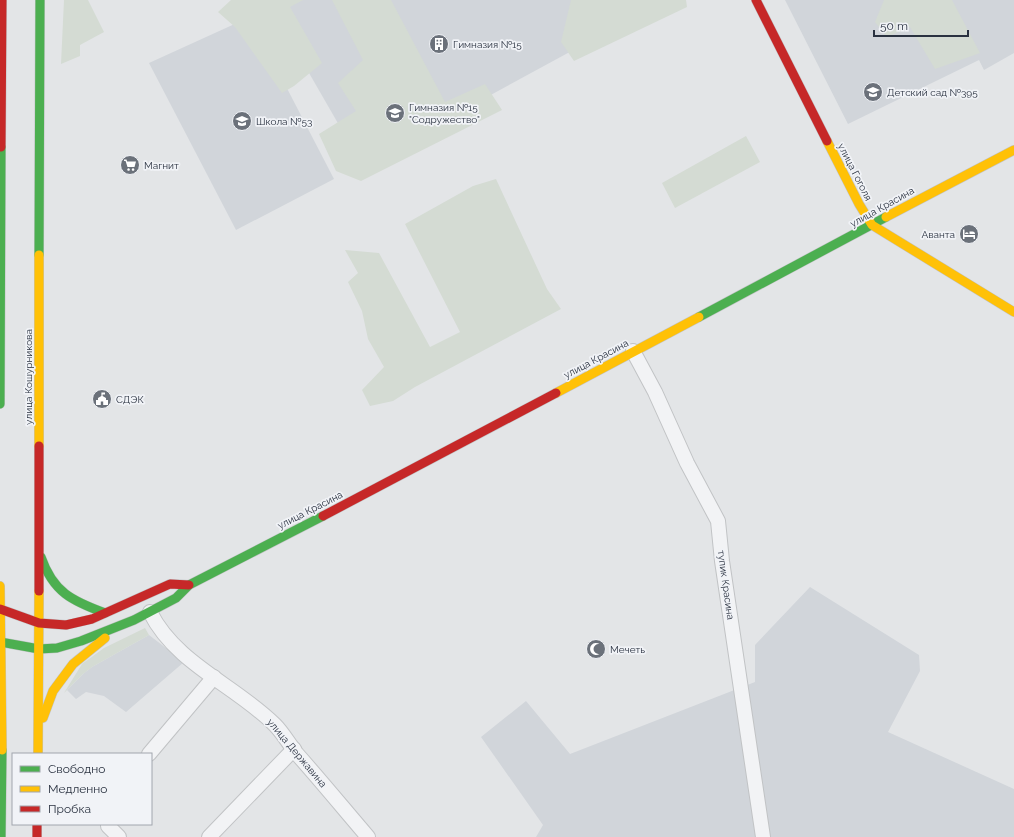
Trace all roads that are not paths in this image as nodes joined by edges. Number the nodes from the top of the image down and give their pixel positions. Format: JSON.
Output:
{"nodes":[{"id":1,"x":2,"y":0,"type":"edge"},
{"id":2,"x":40,"y":0,"type":"edge"},
{"id":3,"x":756,"y":0,"type":"edge"},
{"id":4,"x":1014,"y":150,"type":"edge"},
{"id":5,"x":872,"y":225,"type":"junction"},
{"id":6,"x":1014,"y":312,"type":"edge"},
{"id":7,"x":633,"y":351,"type":"junction"},
{"id":8,"x":0,"y":404,"type":"edge"},
{"id":9,"x":39,"y":547,"type":"junction"},
{"id":10,"x":188,"y":585,"type":"junction"},
{"id":11,"x":0,"y":586,"type":"edge"},
{"id":12,"x":0,"y":609,"type":"edge"},
{"id":13,"x":150,"y":612,"type":"junction"},
{"id":14,"x":105,"y":613,"type":"junction"},
{"id":15,"x":39,"y":623,"type":"junction"},
{"id":16,"x":118,"y":628,"type":"junction"},
{"id":17,"x":0,"y":642,"type":"edge"},
{"id":18,"x":39,"y":649,"type":"junction"},
{"id":19,"x":214,"y":677,"type":"junction"},
{"id":20,"x":38,"y":729,"type":"junction"},
{"id":21,"x":1,"y":736,"type":"edge"},
{"id":22,"x":294,"y":749,"type":"junction"},
{"id":23,"x":38,"y":753,"type":"edge"},
{"id":24,"x":150,"y":753,"type":"edge"},
{"id":25,"x":38,"y":825,"type":"edge"},
{"id":26,"x":108,"y":825,"type":"edge"},
{"id":27,"x":1,"y":837,"type":"edge"},
{"id":28,"x":37,"y":837,"type":"edge"},
{"id":29,"x":120,"y":837,"type":"edge"},
{"id":30,"x":209,"y":837,"type":"edge"},
{"id":31,"x":368,"y":837,"type":"edge"},
{"id":32,"x":763,"y":837,"type":"edge"}],
"edges":[{"from":1,"to":8,"type":"main road"},
{"from":2,"to":9,"type":"main road","name":"улица Кошурникова"},
{"from":3,"to":5,"type":"main road","name":"улица Гоголя"},
{"from":4,"to":5,"type":"main road","name":"улица Красина"},
{"from":5,"to":6,"type":"main road","name":"улица Гоголя"},
{"from":5,"to":7,"type":"main road","name":"улица Красина"},
{"from":7,"to":10,"type":"main road","name":"улица Красина"},
{"from":7,"to":32,"type":"street","name":"тупик Красина"},
{"from":9,"to":14,"type":"main road"},
{"from":9,"to":15,"type":"main road","name":"улица Кошурникова"},
{"from":10,"to":13,"type":"main road","name":"улица Красина"},
{"from":10,"to":14,"type":"main road","name":"улица Красина"},
{"from":11,"to":12,"type":"main road"},
{"from":12,"to":15,"type":"main road","name":"улица Красина"},
{"from":12,"to":17,"type":"main road"},
{"from":13,"to":16,"type":"main road","name":"улица Красина"},
{"from":13,"to":19,"type":"street","name":"улица Державина"},
{"from":14,"to":15,"type":"main road","name":"улица Красина"},
{"from":15,"to":18,"type":"main road","name":"улица Кошурникова"},
{"from":16,"to":18,"type":"main road","name":"улица Красина"},
{"from":16,"to":20,"type":"main road"},
{"from":17,"to":18,"type":"main road","name":"улица Красина"},
{"from":17,"to":21,"type":"main road"},
{"from":18,"to":20,"type":"main road","name":"улица Кошурникова"},
{"from":19,"to":22,"type":"street","name":"улица Державина"},
{"from":19,"to":24,"type":"street"},
{"from":20,"to":23,"type":"main road","name":"улица Кошурникова"},
{"from":21,"to":27,"type":"main road"},
{"from":22,"to":30,"type":"street"},
{"from":22,"to":31,"type":"street","name":"улица Державина"},
{"from":25,"to":28,"type":"main road"},
{"from":26,"to":29,"type":"street"}]}
